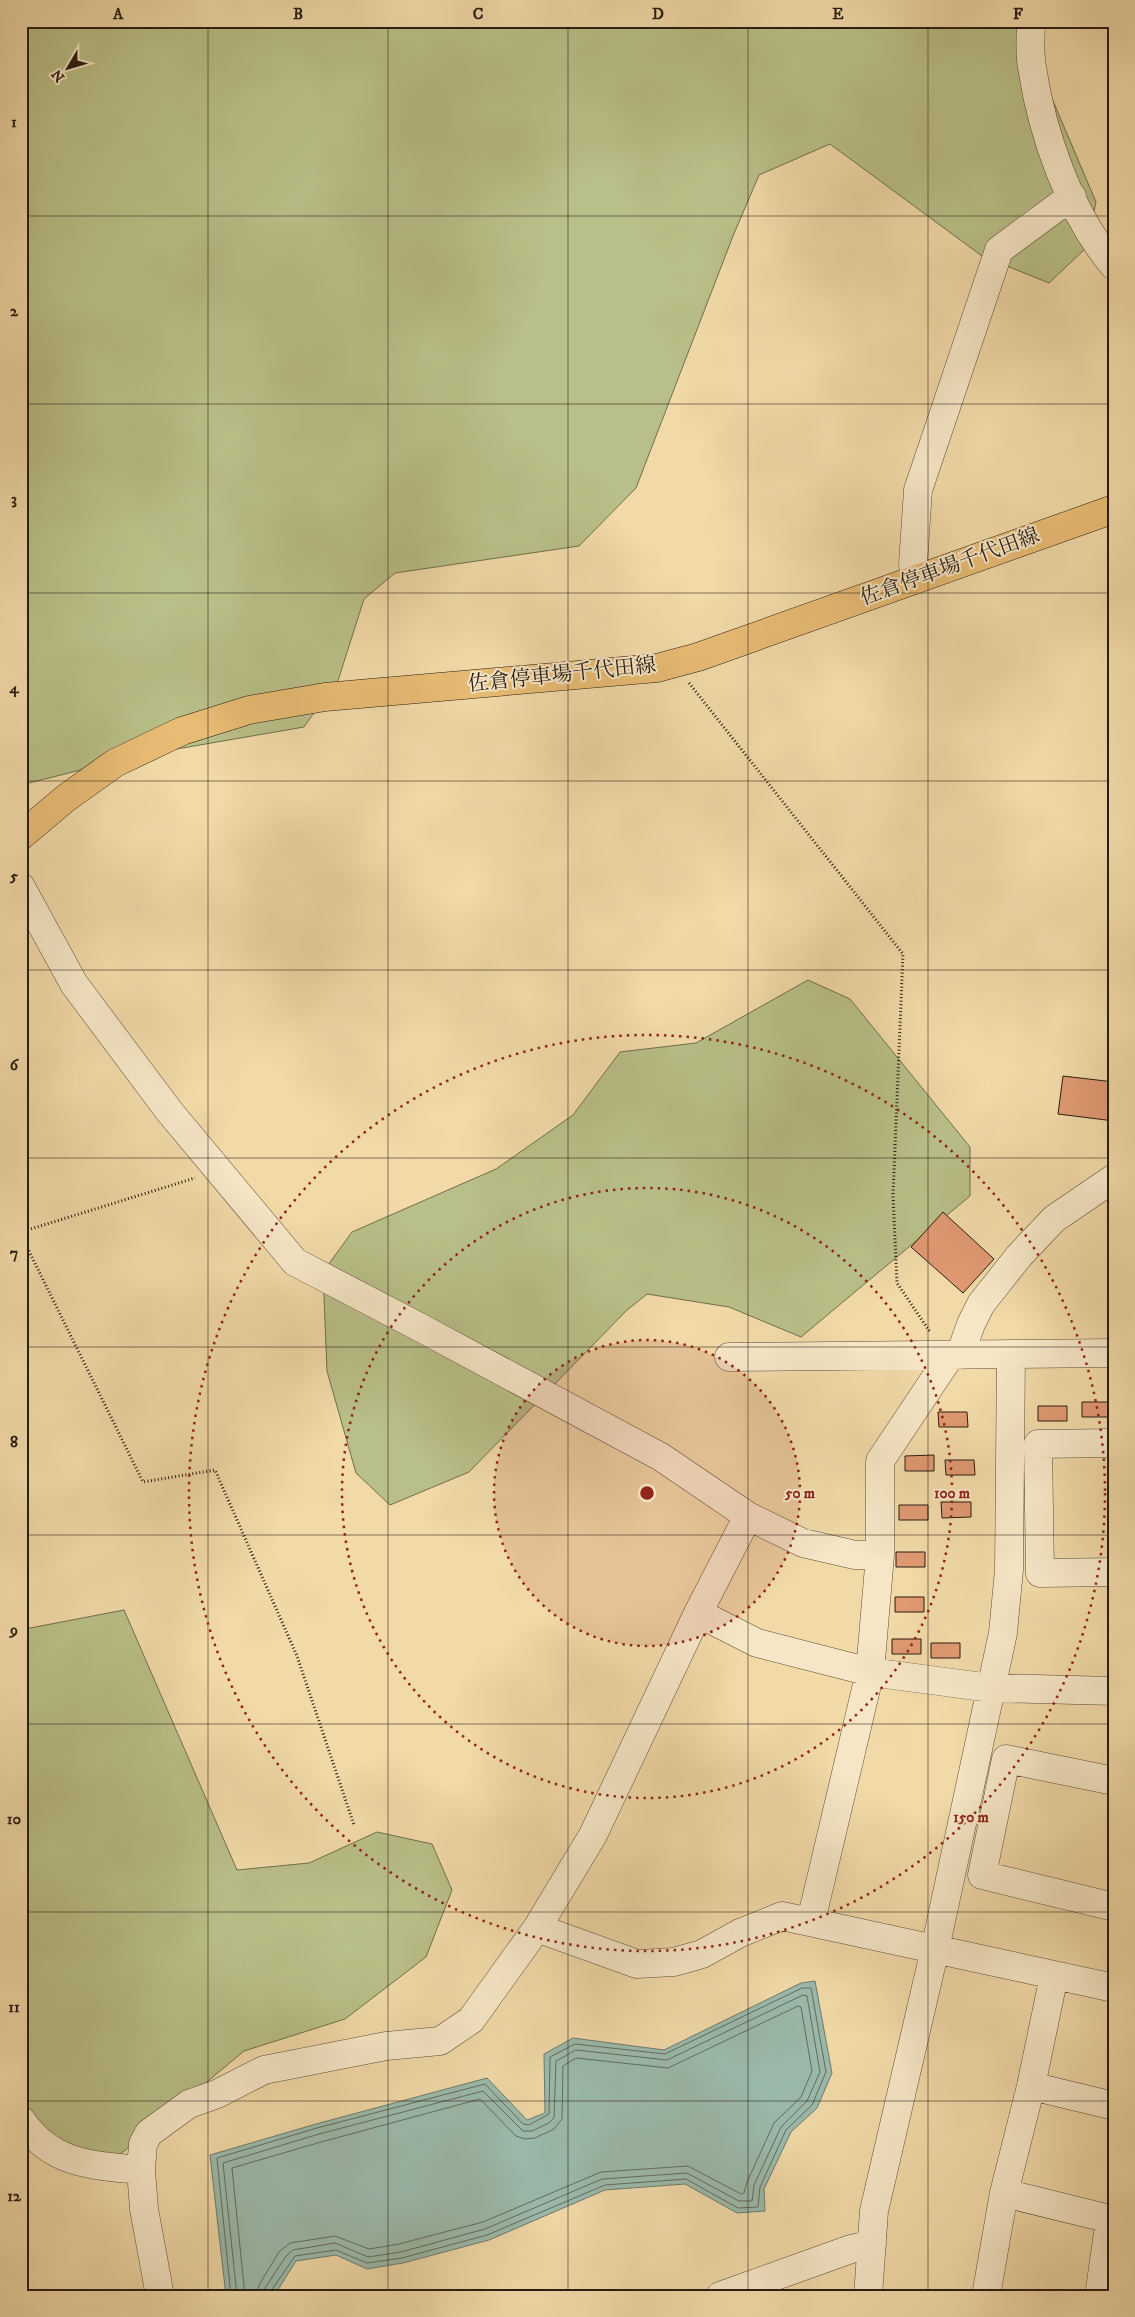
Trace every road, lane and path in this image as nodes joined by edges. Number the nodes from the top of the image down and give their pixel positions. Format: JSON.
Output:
{"nodes":[{"id":1,"x":1031,"y":21,"type":"edge"},
{"id":2,"x":1072,"y":196,"type":"junction"},
{"id":3,"x":1114,"y":266,"type":"edge"},
{"id":4,"x":1114,"y":509,"type":"edge"},
{"id":5,"x":915,"y":580,"type":"junction"},
{"id":6,"x":673,"y":663,"type":"junction"},
{"id":7,"x":21,"y":836,"type":"edge"},
{"id":8,"x":21,"y":887,"type":"edge"},
{"id":9,"x":219,"y":1171,"type":"junction"},
{"id":10,"x":1114,"y":1178,"type":"edge"},
{"id":11,"x":21,"y":1234,"type":"edge"},
{"id":12,"x":1114,"y":1353,"type":"edge"},
{"id":13,"x":1011,"y":1354,"type":"junction"},
{"id":14,"x":955,"y":1356,"type":"junction"},
{"id":15,"x":729,"y":1357,"type":"dead end"},
{"id":16,"x":1114,"y":1443,"type":"edge"},
{"id":17,"x":748,"y":1516,"type":"junction"},
{"id":18,"x":880,"y":1555,"type":"junction"},
{"id":19,"x":1114,"y":1572,"type":"edge"},
{"id":20,"x":698,"y":1613,"type":"junction"},
{"id":21,"x":870,"y":1672,"type":"junction"},
{"id":22,"x":991,"y":1688,"type":"junction"},
{"id":23,"x":1114,"y":1691,"type":"edge"},
{"id":24,"x":1114,"y":1781,"type":"edge"},
{"id":25,"x":354,"y":1825,"type":"dead end"},
{"id":26,"x":1114,"y":1907,"type":"edge"},
{"id":27,"x":812,"y":1921,"type":"junction"},
{"id":28,"x":537,"y":1928,"type":"junction"},
{"id":29,"x":935,"y":1949,"type":"junction"},
{"id":30,"x":1054,"y":1976,"type":"junction"},
{"id":31,"x":1114,"y":1988,"type":"edge"},
{"id":32,"x":1031,"y":2086,"type":"junction"},
{"id":33,"x":1114,"y":2106,"type":"edge"},
{"id":34,"x":21,"y":2120,"type":"edge"},
{"id":35,"x":141,"y":2170,"type":"junction"},
{"id":36,"x":1004,"y":2193,"type":"junction"},
{"id":37,"x":1112,"y":2219,"type":"edge"},
{"id":38,"x":872,"y":2244,"type":"junction"},
{"id":39,"x":160,"y":2296,"type":"edge"},
{"id":40,"x":720,"y":2296,"type":"edge"},
{"id":41,"x":868,"y":2296,"type":"edge"},
{"id":42,"x":986,"y":2296,"type":"edge"},
{"id":43,"x":1099,"y":2296,"type":"edge"}],
"edges":[{"from":1,"to":2,"type":"street"},
{"from":2,"to":3,"type":"street"},
{"from":2,"to":5,"type":"street"},
{"from":4,"to":5,"type":"main road","name":"佐倉停車場千代田線"},
{"from":5,"to":6,"type":"main road","name":"佐倉停車場千代田線"},
{"from":6,"to":7,"type":"main road","name":"佐倉停車場千代田線"},
{"from":6,"to":14,"type":"path"},
{"from":8,"to":9,"type":"street"},
{"from":9,"to":11,"type":"path"},
{"from":9,"to":17,"type":"street"},
{"from":10,"to":14,"type":"street"},
{"from":11,"to":25,"type":"path"},
{"from":12,"to":13,"type":"street"},
{"from":13,"to":14,"type":"street"},
{"from":13,"to":22,"type":"street"},
{"from":14,"to":15,"type":"street"},
{"from":14,"to":18,"type":"street"},
{"from":16,"to":19,"type":"street"},
{"from":17,"to":18,"type":"street"},
{"from":17,"to":20,"type":"street"},
{"from":18,"to":21,"type":"street"},
{"from":20,"to":21,"type":"street"},
{"from":20,"to":28,"type":"street"},
{"from":21,"to":22,"type":"street"},
{"from":21,"to":27,"type":"street"},
{"from":22,"to":23,"type":"street"},
{"from":22,"to":29,"type":"street"},
{"from":24,"to":26,"type":"street"},
{"from":27,"to":28,"type":"street"},
{"from":27,"to":29,"type":"street"},
{"from":28,"to":35,"type":"street"},
{"from":29,"to":30,"type":"street"},
{"from":29,"to":38,"type":"street"},
{"from":30,"to":31,"type":"street"},
{"from":30,"to":32,"type":"street"},
{"from":32,"to":33,"type":"street"},
{"from":32,"to":36,"type":"street"},
{"from":34,"to":35,"type":"street"},
{"from":35,"to":39,"type":"street"},
{"from":36,"to":37,"type":"street"},
{"from":36,"to":42,"type":"street"},
{"from":37,"to":43,"type":"street"},
{"from":38,"to":40,"type":"street"},
{"from":38,"to":41,"type":"street"}]}
